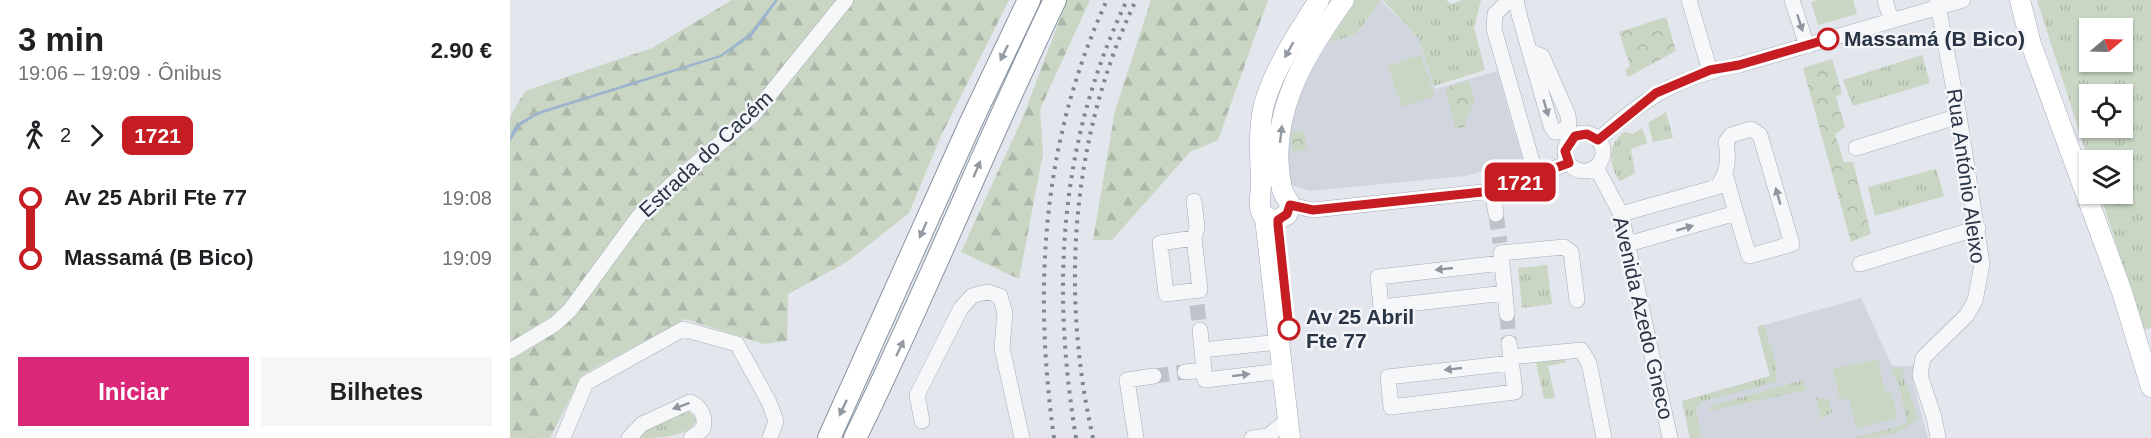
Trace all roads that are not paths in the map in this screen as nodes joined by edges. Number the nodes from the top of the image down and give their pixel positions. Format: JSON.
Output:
{"nodes":[{"id":1,"x":846,"y":0,"type":"edge"},
{"id":2,"x":1029,"y":0,"type":"edge"},
{"id":3,"x":1055,"y":0,"type":"edge"},
{"id":4,"x":1319,"y":0,"type":"edge"},
{"id":5,"x":1344,"y":0,"type":"edge"},
{"id":6,"x":1509,"y":0,"type":"edge"},
{"id":7,"x":1516,"y":0,"type":"edge"},
{"id":8,"x":1689,"y":0,"type":"edge"},
{"id":9,"x":1792,"y":0,"type":"edge"},
{"id":10,"x":1885,"y":0,"type":"edge"},
{"id":11,"x":1963,"y":0,"type":"edge"},
{"id":12,"x":2020,"y":0,"type":"edge"},
{"id":13,"x":1938,"y":3,"type":"edge"},
{"id":14,"x":1891,"y":20,"type":"junction"},
{"id":15,"x":1807,"y":46,"type":"junction"},
{"id":16,"x":1710,"y":70,"type":"junction"},
{"id":17,"x":1959,"y":116,"type":"junction"},
{"id":18,"x":1571,"y":131,"type":"junction"},
{"id":19,"x":1598,"y":140,"type":"junction"},
{"id":20,"x":1856,"y":148,"type":"dead end"},
{"id":21,"x":1569,"y":163,"type":"junction"},
{"id":22,"x":1596,"y":167,"type":"junction"},
{"id":23,"x":1536,"y":175,"type":"junction"},
{"id":24,"x":1726,"y":177,"type":"junction"},
{"id":25,"x":1492,"y":191,"type":"junction"},
{"id":26,"x":1194,"y":201,"type":"dead end"},
{"id":27,"x":1279,"y":209,"type":"junction"},
{"id":28,"x":1736,"y":213,"type":"junction"},
{"id":29,"x":1496,"y":214,"type":"tunnel mouth"},
{"id":30,"x":1621,"y":214,"type":"junction"},
{"id":31,"x":1978,"y":228,"type":"junction"},
{"id":32,"x":1194,"y":238,"type":"junction"},
{"id":33,"x":1628,"y":244,"type":"junction"},
{"id":34,"x":1501,"y":253,"type":"junction"},
{"id":35,"x":1860,"y":264,"type":"dead end"},
{"id":36,"x":1505,"y":293,"type":"junction"},
{"id":37,"x":1576,"y":300,"type":"dead end"},
{"id":38,"x":1506,"y":314,"type":"tunnel mouth"},
{"id":39,"x":1200,"y":330,"type":"tunnel mouth"},
{"id":40,"x":1279,"y":342,"type":"junction"},
{"id":41,"x":1202,"y":350,"type":"junction"},
{"id":42,"x":510,"y":351,"type":"edge"},
{"id":43,"x":1510,"y":354,"type":"junction"},
{"id":44,"x":1204,"y":370,"type":"junction"},
{"id":45,"x":1282,"y":371,"type":"junction"},
{"id":46,"x":1185,"y":372,"type":"tunnel mouth"},
{"id":47,"x":1154,"y":376,"type":"tunnel mouth"},
{"id":48,"x":2151,"y":387,"type":"edge"},
{"id":49,"x":922,"y":421,"type":"dead end"},
{"id":50,"x":1289,"y":429,"type":"edge"},
{"id":51,"x":1268,"y":437,"type":"edge"},
{"id":52,"x":563,"y":438,"type":"edge"},
{"id":53,"x":629,"y":438,"type":"edge"},
{"id":54,"x":691,"y":438,"type":"edge"},
{"id":55,"x":770,"y":438,"type":"edge"},
{"id":56,"x":829,"y":438,"type":"edge"},
{"id":57,"x":855,"y":438,"type":"edge"},
{"id":58,"x":1022,"y":438,"type":"edge"},
{"id":59,"x":1136,"y":438,"type":"edge"},
{"id":60,"x":1252,"y":438,"type":"edge"},
{"id":61,"x":1302,"y":438,"type":"edge"},
{"id":62,"x":1604,"y":438,"type":"edge"},
{"id":63,"x":1670,"y":438,"type":"edge"},
{"id":64,"x":1938,"y":438,"type":"edge"}],
"edges":[{"from":1,"to":42,"type":"street","name":"Estrada do Cacém"},
{"from":2,"to":56,"type":"highway","one_way":true},
{"from":57,"to":3,"type":"highway","one_way":true},
{"from":4,"to":27,"type":"main road","one_way":true},
{"from":27,"to":5,"type":"main road","one_way":true},
{"from":6,"to":23,"type":"street"},
{"from":7,"to":18,"type":"street"},
{"from":8,"to":16,"type":"street"},
{"from":9,"to":15,"type":"street","one_way":true},
{"from":10,"to":14,"type":"street"},
{"from":11,"to":13,"type":"street"},
{"from":12,"to":48,"type":"main road"},
{"from":13,"to":14,"type":"street"},
{"from":13,"to":17,"type":"street","name":"Rua António Aleixo"},
{"from":14,"to":15,"type":"street"},
{"from":15,"to":16,"type":"street"},
{"from":16,"to":19,"type":"street"},
{"from":17,"to":20,"type":"street"},
{"from":17,"to":31,"type":"street","name":"Rua António Aleixo"},
{"from":18,"to":19,"type":"street"},
{"from":18,"to":21,"type":"street"},
{"from":19,"to":22,"type":"street"},
{"from":21,"to":22,"type":"street"},
{"from":21,"to":23,"type":"street"},
{"from":22,"to":30,"type":"street","name":"Avenida Azedo Gneco"},
{"from":23,"to":25,"type":"street"},
{"from":24,"to":28,"type":"street"},
{"from":28,"to":24,"type":"street","one_way":true},
{"from":24,"to":30,"type":"street"},
{"from":25,"to":27,"type":"street"},
{"from":25,"to":29,"type":"street"},
{"from":26,"to":32,"type":"street"},
{"from":27,"to":40,"type":"main road"},
{"from":27,"to":61,"type":"main road"},
{"from":33,"to":28,"type":"street","one_way":true},
{"from":30,"to":33,"type":"street","name":"Avenida Azedo Gneco"},
{"from":31,"to":35,"type":"street"},
{"from":31,"to":64,"type":"street","name":"Rua António Aleixo"},
{"from":32,"to":32,"type":"street"},
{"from":33,"to":63,"type":"street","name":"Avenida Azedo Gneco"},
{"from":34,"to":36,"type":"street"},
{"from":34,"to":36,"type":"street","one_way":true},
{"from":34,"to":37,"type":"street"},
{"from":36,"to":38,"type":"street"},
{"from":39,"to":41,"type":"street"},
{"from":40,"to":41,"type":"street"},
{"from":40,"to":45,"type":"main road"},
{"from":41,"to":44,"type":"street"},
{"from":43,"to":43,"type":"street","one_way":true},
{"from":43,"to":62,"type":"street"},
{"from":44,"to":45,"type":"street","one_way":true},
{"from":44,"to":46,"type":"street"},
{"from":45,"to":50,"type":"main road"},
{"from":47,"to":59,"type":"street"},
{"from":49,"to":58,"type":"street"},
{"from":50,"to":51,"type":"street"},
{"from":51,"to":60,"type":"street"},
{"from":52,"to":55,"type":"street"},
{"from":54,"to":53,"type":"street","one_way":true}]}
